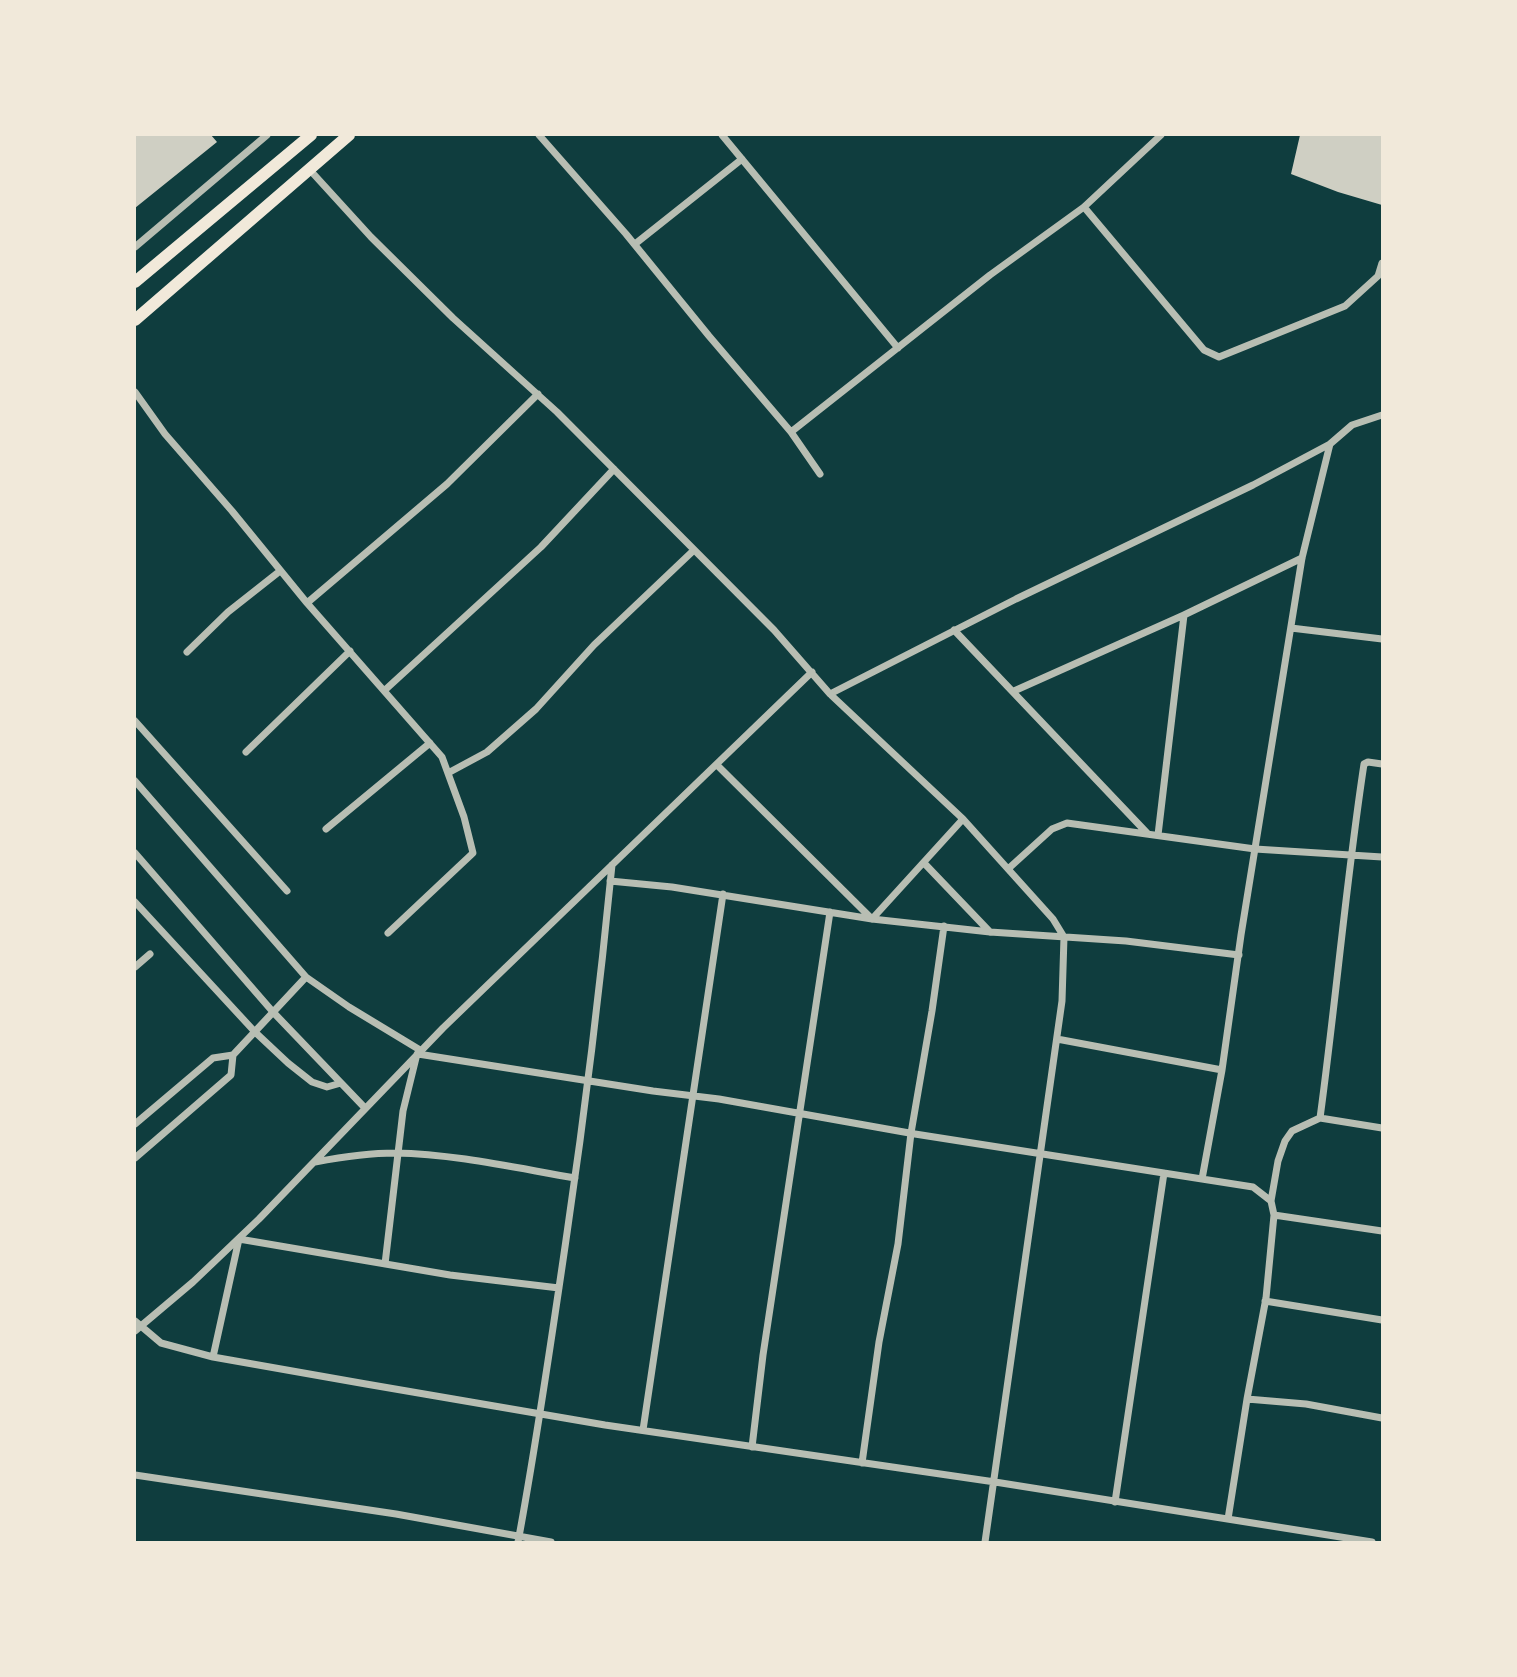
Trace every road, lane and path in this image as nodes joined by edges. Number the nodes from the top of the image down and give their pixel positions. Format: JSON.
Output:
{"nodes":[{"id":1,"x":311,"y":135,"type":"edge"},
{"id":2,"x":349,"y":135,"type":"edge"},
{"id":3,"x":539,"y":135,"type":"edge"},
{"id":4,"x":722,"y":135,"type":"edge"},
{"id":5,"x":1161,"y":135,"type":"edge"},
{"id":6,"x":264,"y":136,"type":"edge"},
{"id":7,"x":742,"y":159,"type":"junction"},
{"id":8,"x":309,"y":169,"type":"junction"},
{"id":9,"x":1084,"y":207,"type":"junction"},
{"id":10,"x":635,"y":244,"type":"junction"},
{"id":11,"x":135,"y":247,"type":"edge"},
{"id":12,"x":1382,"y":264,"type":"edge"},
{"id":13,"x":135,"y":282,"type":"edge"},
{"id":14,"x":135,"y":320,"type":"edge"},
{"id":15,"x":898,"y":348,"type":"junction"},
{"id":16,"x":135,"y":392,"type":"edge"},
{"id":17,"x":538,"y":394,"type":"junction"},
{"id":18,"x":1382,"y":415,"type":"edge"},
{"id":19,"x":791,"y":432,"type":"junction"},
{"id":20,"x":1330,"y":444,"type":"junction"},
{"id":21,"x":614,"y":469,"type":"junction"},
{"id":22,"x":820,"y":474,"type":"dead end"},
{"id":23,"x":694,"y":550,"type":"junction"},
{"id":24,"x":1302,"y":558,"type":"junction"},
{"id":25,"x":280,"y":571,"type":"junction"},
{"id":26,"x":307,"y":603,"type":"junction"},
{"id":27,"x":1184,"y":615,"type":"junction"},
{"id":28,"x":1292,"y":628,"type":"junction"},
{"id":29,"x":954,"y":630,"type":"junction"},
{"id":30,"x":1382,"y":639,"type":"edge"},
{"id":31,"x":350,"y":651,"type":"junction"},
{"id":32,"x":187,"y":652,"type":"dead end"},
{"id":33,"x":812,"y":672,"type":"junction"},
{"id":34,"x":385,"y":690,"type":"junction"},
{"id":35,"x":1014,"y":691,"type":"junction"},
{"id":36,"x":830,"y":694,"type":"junction"},
{"id":37,"x":135,"y":721,"type":"edge"},
{"id":38,"x":430,"y":743,"type":"junction"},
{"id":39,"x":246,"y":752,"type":"dead end"},
{"id":40,"x":1382,"y":764,"type":"edge"},
{"id":41,"x":717,"y":765,"type":"junction"},
{"id":42,"x":448,"y":774,"type":"junction"},
{"id":43,"x":135,"y":780,"type":"edge"},
{"id":44,"x":963,"y":819,"type":"junction"},
{"id":45,"x":326,"y":830,"type":"dead end"},
{"id":46,"x":1147,"y":833,"type":"junction"},
{"id":47,"x":1158,"y":835,"type":"junction"},
{"id":48,"x":1255,"y":849,"type":"junction"},
{"id":49,"x":135,"y":853,"type":"edge"},
{"id":50,"x":1350,"y":853,"type":"junction"},
{"id":51,"x":1382,"y":857,"type":"edge"},
{"id":52,"x":924,"y":863,"type":"junction"},
{"id":53,"x":612,"y":864,"type":"junction"},
{"id":54,"x":1008,"y":869,"type":"junction"},
{"id":55,"x":610,"y":881,"type":"junction"},
{"id":56,"x":287,"y":891,"type":"dead end"},
{"id":57,"x":723,"y":894,"type":"junction"},
{"id":58,"x":135,"y":902,"type":"edge"},
{"id":59,"x":830,"y":912,"type":"junction"},
{"id":60,"x":873,"y":919,"type":"junction"},
{"id":61,"x":944,"y":926,"type":"junction"},
{"id":62,"x":990,"y":932,"type":"junction"},
{"id":63,"x":388,"y":933,"type":"dead end"},
{"id":64,"x":1065,"y":937,"type":"junction"},
{"id":65,"x":150,"y":954,"type":"dead end"},
{"id":66,"x":1238,"y":955,"type":"junction"},
{"id":67,"x":135,"y":967,"type":"edge"},
{"id":68,"x":306,"y":976,"type":"junction"},
{"id":69,"x":273,"y":1012,"type":"junction"},
{"id":70,"x":255,"y":1032,"type":"junction"},
{"id":71,"x":1057,"y":1038,"type":"junction"},
{"id":72,"x":419,"y":1052,"type":"junction"},
{"id":73,"x":233,"y":1055,"type":"junction"},
{"id":74,"x":1222,"y":1070,"type":"junction"},
{"id":75,"x":587,"y":1082,"type":"junction"},
{"id":76,"x":341,"y":1083,"type":"junction"},
{"id":77,"x":692,"y":1096,"type":"junction"},
{"id":78,"x":365,"y":1108,"type":"junction"},
{"id":79,"x":799,"y":1114,"type":"junction"},
{"id":80,"x":1320,"y":1118,"type":"junction"},
{"id":81,"x":135,"y":1124,"type":"edge"},
{"id":82,"x":1382,"y":1128,"type":"edge"},
{"id":83,"x":911,"y":1133,"type":"junction"},
{"id":84,"x":1041,"y":1152,"type":"junction"},
{"id":85,"x":397,"y":1153,"type":"junction"},
{"id":86,"x":135,"y":1158,"type":"edge"},
{"id":87,"x":314,"y":1162,"type":"junction"},
{"id":88,"x":1164,"y":1173,"type":"junction"},
{"id":89,"x":575,"y":1178,"type":"junction"},
{"id":90,"x":1202,"y":1179,"type":"junction"},
{"id":91,"x":1271,"y":1202,"type":"junction"},
{"id":92,"x":1274,"y":1215,"type":"junction"},
{"id":93,"x":1382,"y":1231,"type":"edge"},
{"id":94,"x":239,"y":1239,"type":"junction"},
{"id":95,"x":385,"y":1264,"type":"junction"},
{"id":96,"x":559,"y":1288,"type":"junction"},
{"id":97,"x":1265,"y":1301,"type":"junction"},
{"id":98,"x":1382,"y":1320,"type":"edge"},
{"id":99,"x":136,"y":1326,"type":"edge"},
{"id":100,"x":213,"y":1357,"type":"junction"},
{"id":101,"x":1247,"y":1399,"type":"junction"},
{"id":102,"x":539,"y":1414,"type":"junction"},
{"id":103,"x":1382,"y":1418,"type":"edge"},
{"id":104,"x":643,"y":1430,"type":"junction"},
{"id":105,"x":752,"y":1447,"type":"junction"},
{"id":106,"x":862,"y":1463,"type":"junction"},
{"id":107,"x":135,"y":1475,"type":"edge"},
{"id":108,"x":995,"y":1482,"type":"junction"},
{"id":109,"x":1115,"y":1502,"type":"junction"},
{"id":110,"x":1228,"y":1519,"type":"junction"},
{"id":111,"x":518,"y":1539,"type":"edge"},
{"id":112,"x":551,"y":1542,"type":"edge"},
{"id":113,"x":985,"y":1542,"type":"edge"},
{"id":114,"x":1371,"y":1542,"type":"edge"}],
"edges":[{"from":1,"to":13,"type":"highway"},
{"from":2,"to":8,"type":"highway"},
{"from":3,"to":10,"type":"street"},
{"from":4,"to":7,"type":"street"},
{"from":5,"to":9,"type":"street"},
{"from":6,"to":11,"type":"street"},
{"from":7,"to":10,"type":"street"},
{"from":7,"to":15,"type":"street"},
{"from":8,"to":14,"type":"highway"},
{"from":8,"to":17,"type":"street"},
{"from":9,"to":12,"type":"street"},
{"from":9,"to":15,"type":"street"},
{"from":10,"to":19,"type":"street"},
{"from":15,"to":19,"type":"street"},
{"from":16,"to":25,"type":"street"},
{"from":17,"to":21,"type":"street"},
{"from":17,"to":26,"type":"street"},
{"from":18,"to":20,"type":"street"},
{"from":19,"to":22,"type":"street"},
{"from":20,"to":24,"type":"street"},
{"from":20,"to":29,"type":"street"},
{"from":21,"to":23,"type":"street"},
{"from":21,"to":34,"type":"street"},
{"from":23,"to":33,"type":"street"},
{"from":23,"to":42,"type":"street"},
{"from":24,"to":27,"type":"street"},
{"from":24,"to":28,"type":"street"},
{"from":25,"to":26,"type":"street"},
{"from":25,"to":32,"type":"street"},
{"from":26,"to":31,"type":"street"},
{"from":27,"to":35,"type":"street"},
{"from":27,"to":47,"type":"street"},
{"from":28,"to":30,"type":"street"},
{"from":28,"to":48,"type":"street"},
{"from":29,"to":35,"type":"street"},
{"from":29,"to":36,"type":"street"},
{"from":31,"to":34,"type":"street"},
{"from":31,"to":39,"type":"street"},
{"from":33,"to":36,"type":"street"},
{"from":33,"to":41,"type":"street"},
{"from":34,"to":38,"type":"street"},
{"from":35,"to":46,"type":"street"},
{"from":36,"to":44,"type":"street"},
{"from":37,"to":56,"type":"street"},
{"from":38,"to":42,"type":"street"},
{"from":38,"to":45,"type":"street"},
{"from":40,"to":50,"type":"street"},
{"from":41,"to":53,"type":"street"},
{"from":41,"to":60,"type":"street"},
{"from":42,"to":63,"type":"street"},
{"from":43,"to":68,"type":"street"},
{"from":44,"to":52,"type":"street"},
{"from":44,"to":54,"type":"street"},
{"from":46,"to":47,"type":"street"},
{"from":46,"to":54,"type":"street"},
{"from":47,"to":48,"type":"street"},
{"from":48,"to":50,"type":"street"},
{"from":48,"to":66,"type":"street"},
{"from":49,"to":69,"type":"street"},
{"from":50,"to":51,"type":"street"},
{"from":50,"to":80,"type":"street"},
{"from":52,"to":60,"type":"street"},
{"from":52,"to":62,"type":"street"},
{"from":53,"to":55,"type":"street"},
{"from":53,"to":72,"type":"street"},
{"from":54,"to":64,"type":"street"},
{"from":55,"to":57,"type":"street"},
{"from":55,"to":75,"type":"street"},
{"from":57,"to":59,"type":"street"},
{"from":57,"to":77,"type":"street"},
{"from":58,"to":70,"type":"street"},
{"from":59,"to":60,"type":"street"},
{"from":59,"to":79,"type":"street"},
{"from":60,"to":61,"type":"street"},
{"from":61,"to":62,"type":"street"},
{"from":61,"to":83,"type":"street"},
{"from":62,"to":64,"type":"street"},
{"from":64,"to":66,"type":"street"},
{"from":64,"to":71,"type":"street"},
{"from":65,"to":67,"type":"street"},
{"from":66,"to":74,"type":"street"},
{"from":68,"to":69,"type":"street"},
{"from":68,"to":72,"type":"street"},
{"from":69,"to":70,"type":"street"},
{"from":69,"to":76,"type":"street"},
{"from":70,"to":73,"type":"street"},
{"from":70,"to":76,"type":"street"},
{"from":71,"to":74,"type":"street"},
{"from":71,"to":84,"type":"street"},
{"from":72,"to":75,"type":"street"},
{"from":72,"to":78,"type":"street"},
{"from":72,"to":85,"type":"street"},
{"from":73,"to":81,"type":"street"},
{"from":73,"to":86,"type":"street"},
{"from":74,"to":90,"type":"street"},
{"from":75,"to":77,"type":"street"},
{"from":75,"to":89,"type":"street"},
{"from":76,"to":78,"type":"street"},
{"from":77,"to":79,"type":"street"},
{"from":77,"to":104,"type":"street"},
{"from":78,"to":87,"type":"street"},
{"from":79,"to":83,"type":"street"},
{"from":79,"to":105,"type":"street"},
{"from":80,"to":82,"type":"street"},
{"from":80,"to":91,"type":"street"},
{"from":83,"to":84,"type":"street"},
{"from":83,"to":106,"type":"street"},
{"from":84,"to":88,"type":"street"},
{"from":84,"to":108,"type":"street"},
{"from":85,"to":87,"type":"street"},
{"from":85,"to":89,"type":"street"},
{"from":85,"to":95,"type":"street"},
{"from":87,"to":94,"type":"street"},
{"from":88,"to":90,"type":"street"},
{"from":88,"to":109,"type":"street"},
{"from":89,"to":96,"type":"street"},
{"from":90,"to":91,"type":"street"},
{"from":91,"to":92,"type":"street"},
{"from":92,"to":93,"type":"street"},
{"from":92,"to":97,"type":"street"},
{"from":94,"to":95,"type":"street"},
{"from":94,"to":99,"type":"street"},
{"from":94,"to":100,"type":"street"},
{"from":95,"to":96,"type":"street"},
{"from":96,"to":102,"type":"street"},
{"from":97,"to":98,"type":"street"},
{"from":97,"to":101,"type":"street"},
{"from":99,"to":100,"type":"street"},
{"from":100,"to":102,"type":"street"},
{"from":101,"to":103,"type":"street"},
{"from":101,"to":110,"type":"street"},
{"from":102,"to":104,"type":"street"},
{"from":102,"to":111,"type":"street"},
{"from":104,"to":105,"type":"street"},
{"from":105,"to":106,"type":"street"},
{"from":106,"to":108,"type":"street"},
{"from":107,"to":111,"type":"street"},
{"from":108,"to":109,"type":"street"},
{"from":108,"to":113,"type":"street"},
{"from":109,"to":110,"type":"street"},
{"from":110,"to":114,"type":"street"},
{"from":111,"to":112,"type":"street"}]}
